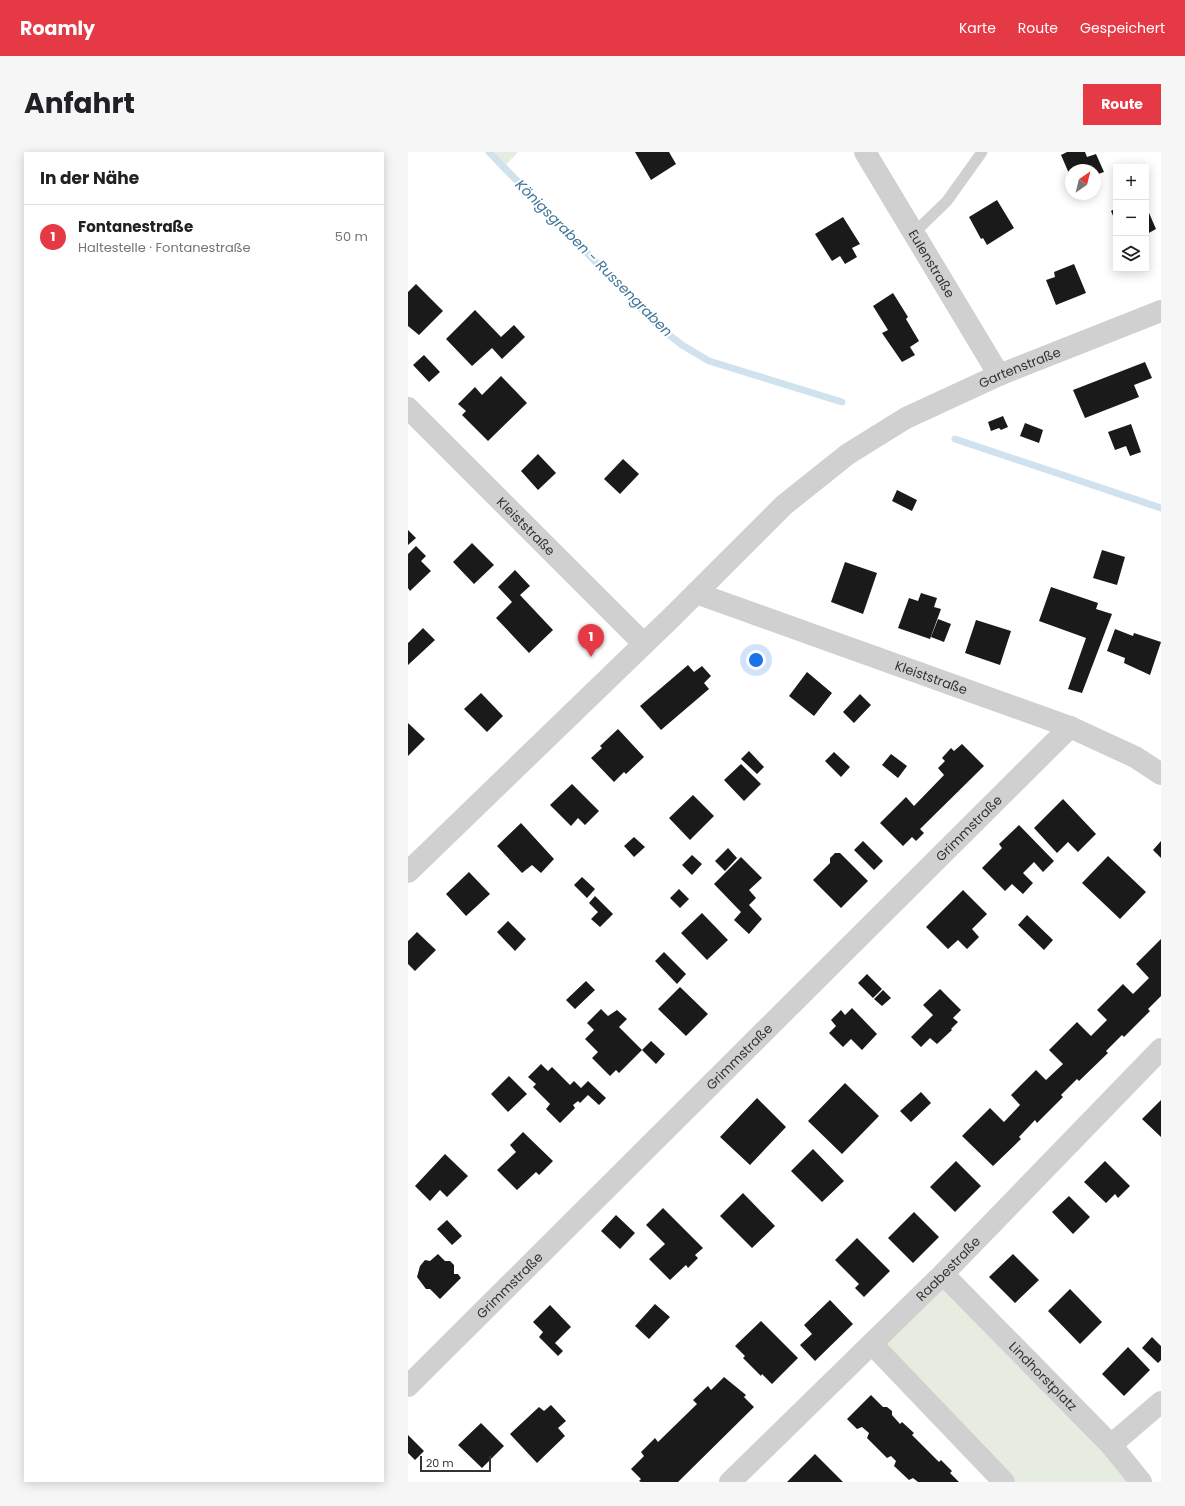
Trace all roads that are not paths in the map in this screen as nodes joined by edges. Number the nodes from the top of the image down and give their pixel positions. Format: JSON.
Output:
{"nodes":[{"id":1,"x":865,"y":152,"type":"edge"},
{"id":2,"x":982,"y":152,"type":"edge"},
{"id":3,"x":914,"y":233,"type":"junction"},
{"id":4,"x":1161,"y":311,"type":"edge"},
{"id":5,"x":999,"y":375,"type":"junction"},
{"id":6,"x":408,"y":408,"type":"edge"},
{"id":7,"x":696,"y":593,"type":"junction"},
{"id":8,"x":644,"y":644,"type":"junction"},
{"id":9,"x":1070,"y":727,"type":"junction"},
{"id":10,"x":1161,"y":774,"type":"edge"},
{"id":11,"x":408,"y":872,"type":"edge"},
{"id":12,"x":1161,"y":1050,"type":"edge"},
{"id":13,"x":943,"y":1274,"type":"junction"},
{"id":14,"x":872,"y":1344,"type":"junction"},
{"id":15,"x":408,"y":1386,"type":"edge"},
{"id":16,"x":1161,"y":1402,"type":"edge"},
{"id":17,"x":1111,"y":1445,"type":"junction"},
{"id":18,"x":730,"y":1482,"type":"edge"},
{"id":19,"x":1004,"y":1482,"type":"edge"},
{"id":20,"x":1141,"y":1482,"type":"edge"}],
"edges":[{"from":1,"to":3,"type":"street","name":"Eulenstraße"},
{"from":2,"to":3,"type":"lane"},
{"from":3,"to":5,"type":"street","name":"Eulenstraße"},
{"from":4,"to":5,"type":"street","name":"Gartenstraße"},
{"from":5,"to":7,"type":"street","name":"Gartenstraße"},
{"from":6,"to":8,"type":"street","name":"Kleiststraße"},
{"from":7,"to":8,"type":"street","name":"Gartenstraße"},
{"from":7,"to":9,"type":"street","name":"Kleiststraße"},
{"from":8,"to":11,"type":"street","name":"Gartenstraße"},
{"from":9,"to":10,"type":"street","name":"Kleiststraße"},
{"from":9,"to":15,"type":"street","name":"Grimmstraße"},
{"from":12,"to":13,"type":"street","name":"Raabestraße"},
{"from":13,"to":14,"type":"street","name":"Raabestraße"},
{"from":13,"to":17,"type":"street","name":"Lindhorstplatz"},
{"from":14,"to":18,"type":"street","name":"Raabestraße"},
{"from":14,"to":19,"type":"street"},
{"from":16,"to":17,"type":"street"},
{"from":17,"to":20,"type":"street","name":"Lindhorstplatz"}]}
